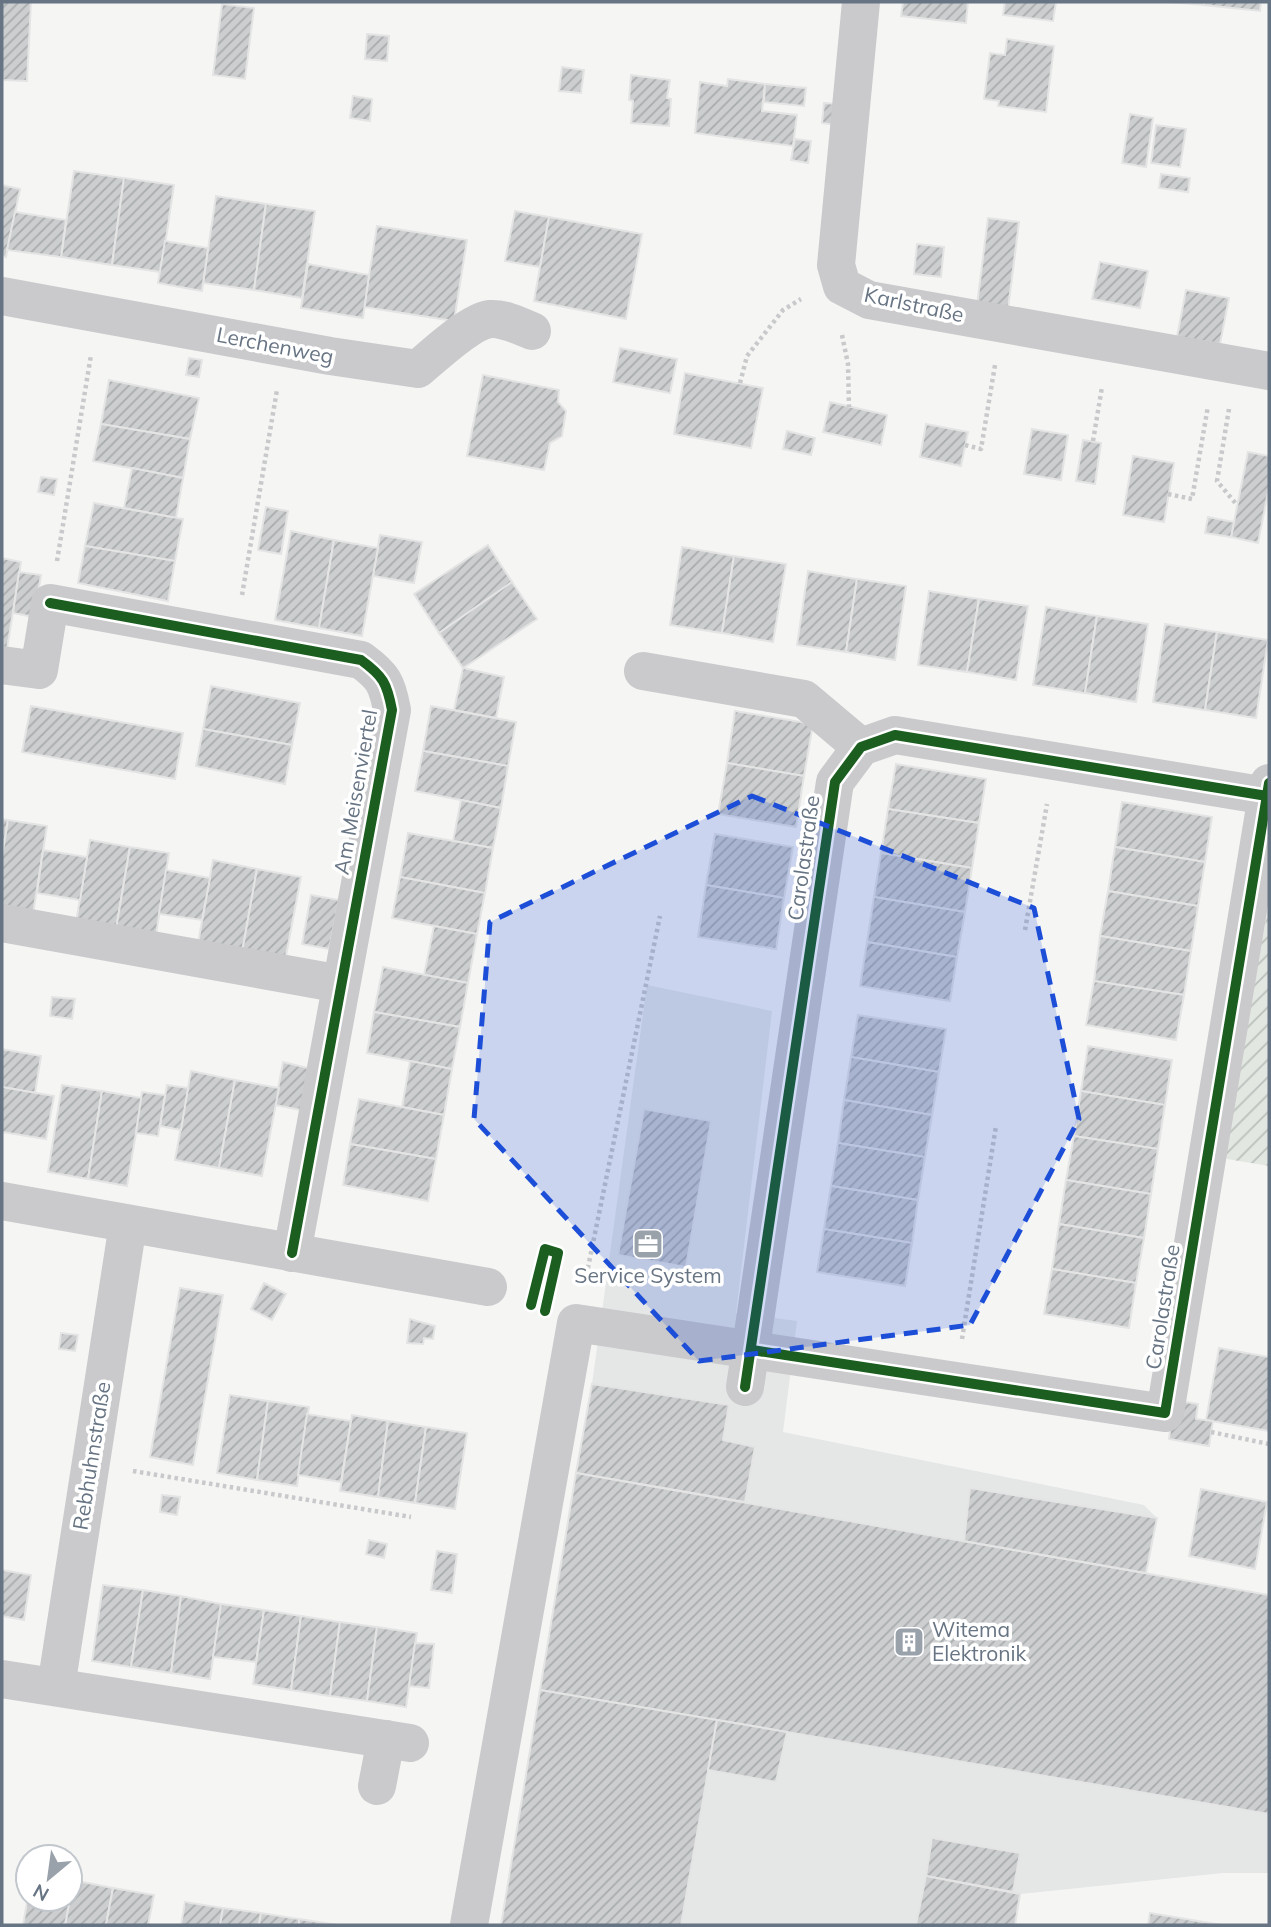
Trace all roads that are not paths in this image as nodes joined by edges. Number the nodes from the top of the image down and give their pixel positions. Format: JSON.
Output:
{"nodes":[{"id":1,"x":861,"y":2,"type":"edge"},
{"id":2,"x":2,"y":296,"type":"edge"},
{"id":3,"x":532,"y":331,"type":"dead end"},
{"id":4,"x":1240,"y":366,"type":"edge"},
{"id":5,"x":2,"y":665,"type":"edge"},
{"id":6,"x":643,"y":671,"type":"dead end"},
{"id":7,"x":861,"y":747,"type":"junction"},
{"id":8,"x":1268,"y":790,"type":"edge"},
{"id":9,"x":2,"y":923,"type":"edge"},
{"id":10,"x":341,"y":984,"type":"junction"},
{"id":11,"x":2,"y":1201,"type":"edge"},
{"id":12,"x":128,"y":1224,"type":"junction"},
{"id":13,"x":292,"y":1253,"type":"junction"},
{"id":14,"x":488,"y":1287,"type":"dead end"},
{"id":15,"x":752,"y":1350,"type":"junction"},
{"id":16,"x":745,"y":1387,"type":"dead end"},
{"id":17,"x":2,"y":1679,"type":"edge"},
{"id":18,"x":56,"y":1687,"type":"junction"},
{"id":19,"x":377,"y":1786,"type":"dead end"},
{"id":20,"x":469,"y":1925,"type":"edge"}],
"edges":[{"from":1,"to":4,"type":"street","name":"Karlstraße"},
{"from":2,"to":3,"type":"street","name":"Lerchenweg"},
{"from":5,"to":10,"type":"street","name":"Am Meisenviertel"},
{"from":6,"to":7,"type":"street"},
{"from":7,"to":8,"type":"street","name":"Carolastraße"},
{"from":7,"to":15,"type":"street","name":"Carolastraße"},
{"from":8,"to":15,"type":"street","name":"Carolastraße"},
{"from":9,"to":10,"type":"street"},
{"from":10,"to":13,"type":"street","name":"Am Meisenviertel"},
{"from":11,"to":12,"type":"street"},
{"from":12,"to":13,"type":"street"},
{"from":12,"to":18,"type":"street","name":"Rebhuhnstraße"},
{"from":13,"to":14,"type":"street"},
{"from":15,"to":16,"type":"street","name":"Carolastraße"},
{"from":15,"to":20,"type":"street"},
{"from":17,"to":18,"type":"street"},
{"from":18,"to":19,"type":"street"}]}
